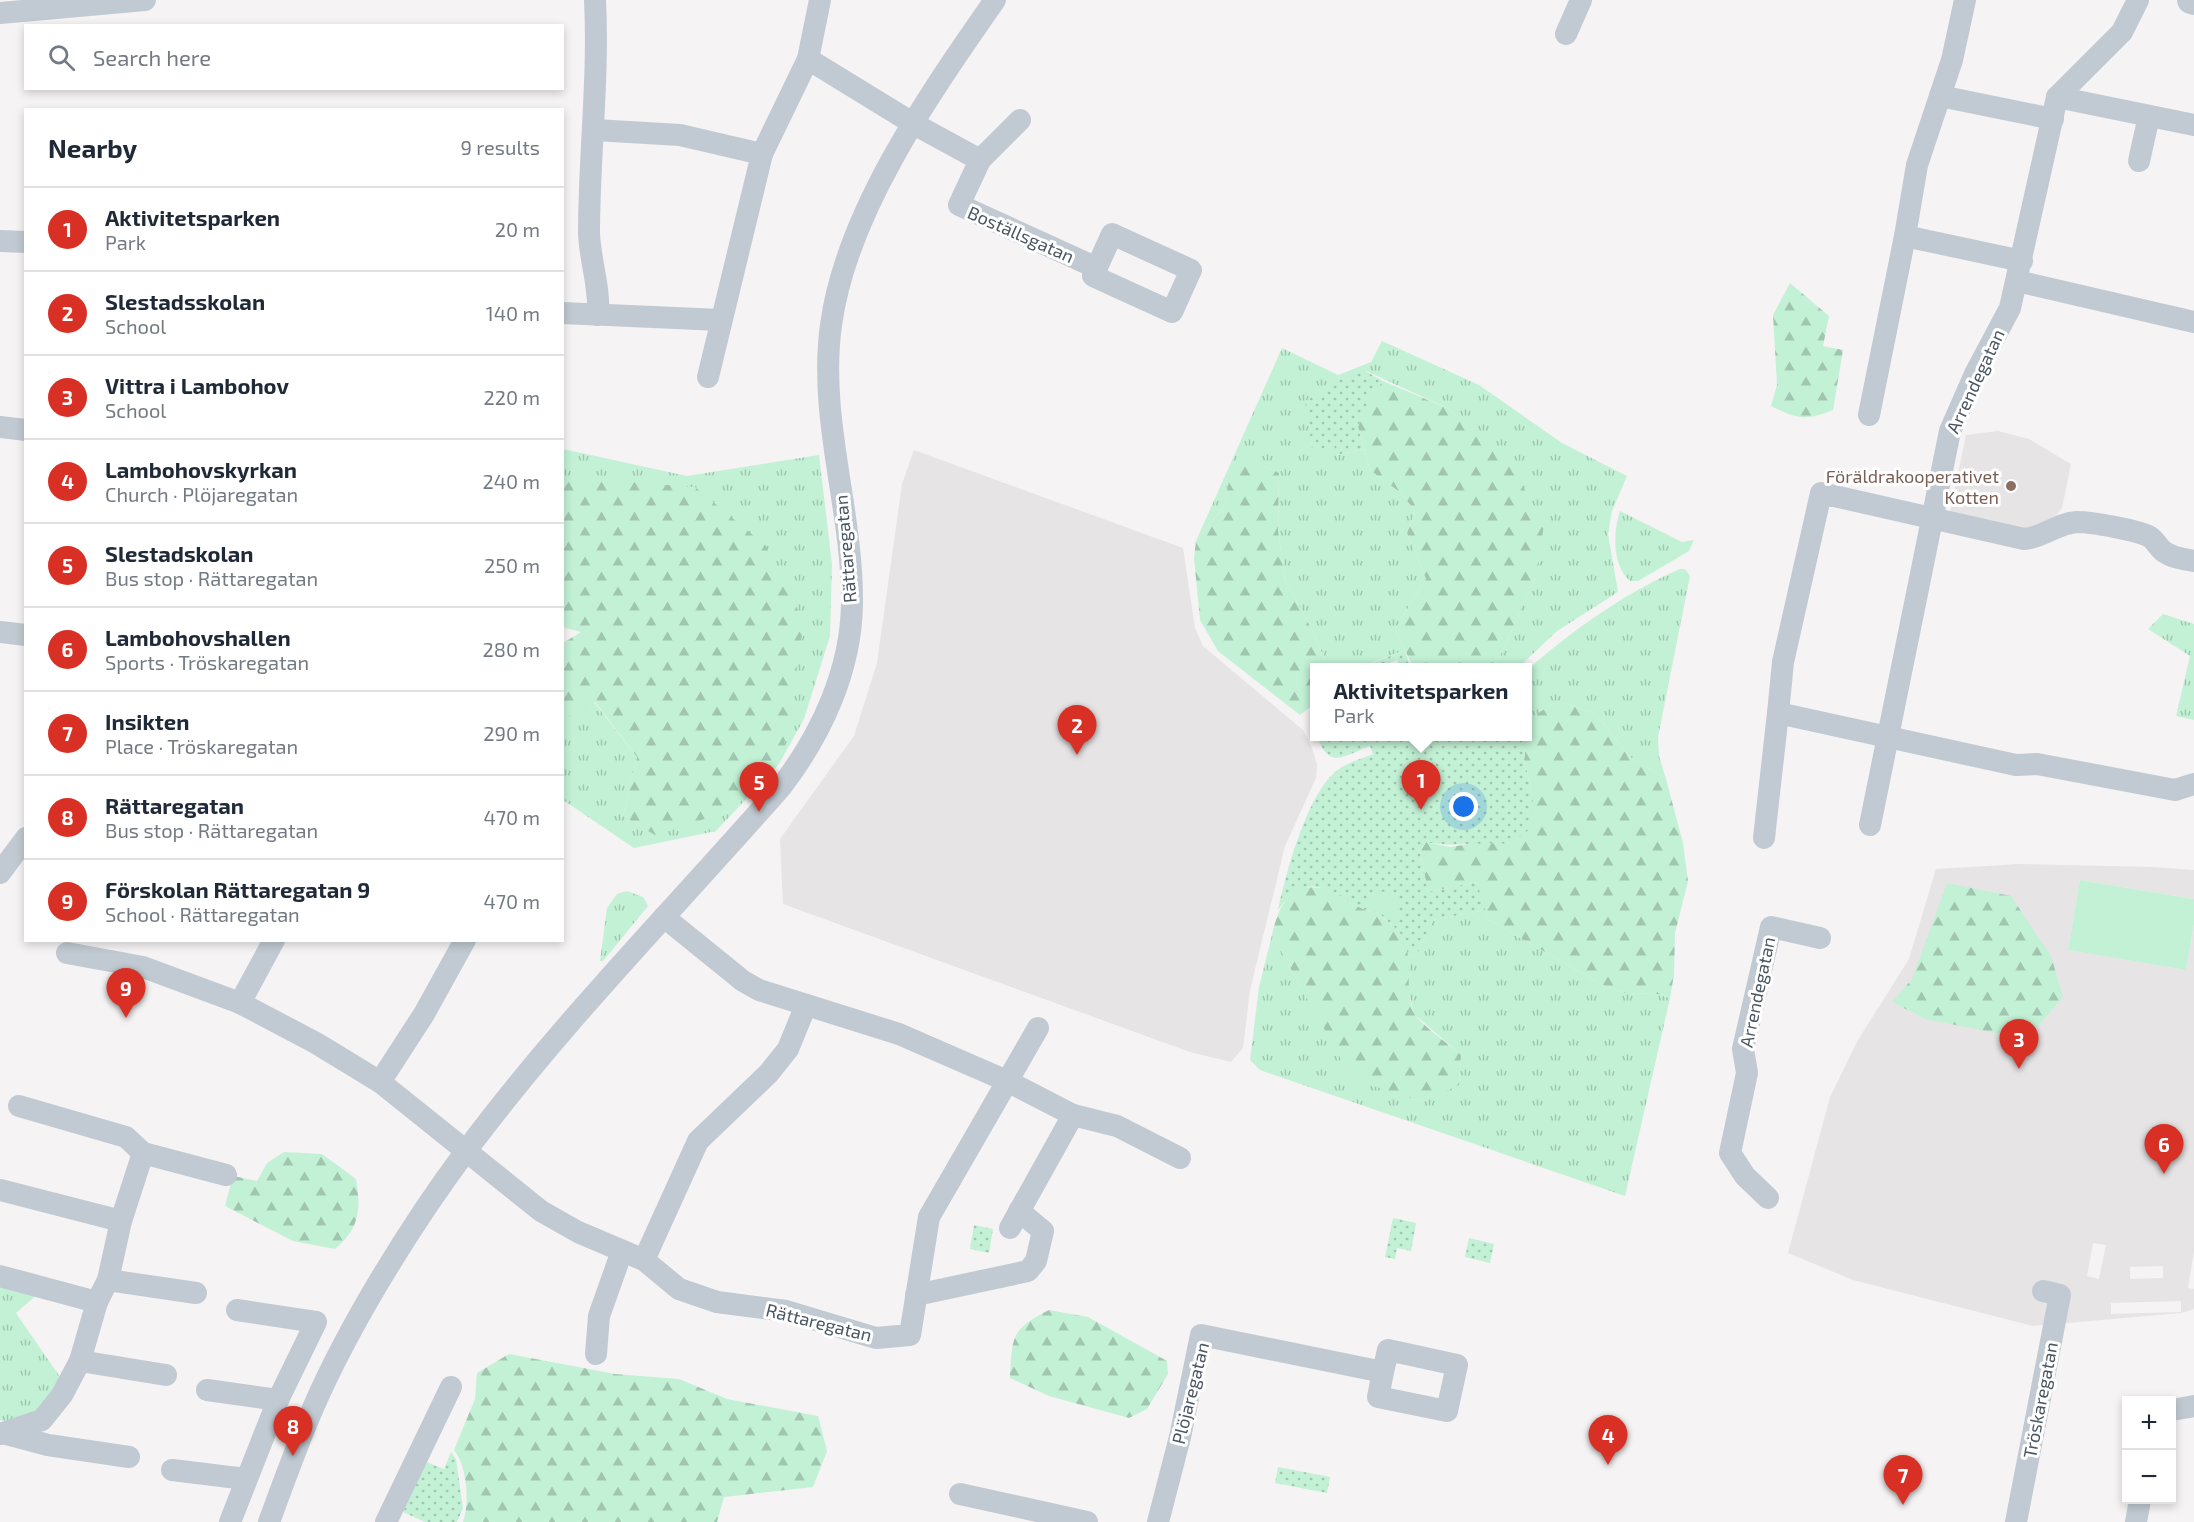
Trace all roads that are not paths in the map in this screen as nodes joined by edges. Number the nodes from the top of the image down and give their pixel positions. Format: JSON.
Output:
{"nodes":[{"id":1,"x":145,"y":0,"type":"edge"},
{"id":2,"x":594,"y":0,"type":"edge"},
{"id":3,"x":820,"y":0,"type":"edge"},
{"id":4,"x":995,"y":0,"type":"edge"},
{"id":5,"x":1581,"y":0,"type":"edge"},
{"id":6,"x":1965,"y":0,"type":"edge"},
{"id":7,"x":2138,"y":0,"type":"edge"},
{"id":8,"x":0,"y":14,"type":"edge"},
{"id":9,"x":1566,"y":34,"type":"dead end"},
{"id":10,"x":808,"y":59,"type":"junction"},
{"id":11,"x":1940,"y":96,"type":"junction"},
{"id":12,"x":2057,"y":97,"type":"junction"},
{"id":13,"x":2149,"y":116,"type":"junction"},
{"id":14,"x":2053,"y":119,"type":"junction"},
{"id":15,"x":1020,"y":120,"type":"dead end"},
{"id":16,"x":914,"y":124,"type":"junction"},
{"id":17,"x":2194,"y":125,"type":"edge"},
{"id":18,"x":595,"y":130,"type":"junction"},
{"id":19,"x":762,"y":154,"type":"junction"},
{"id":20,"x":980,"y":160,"type":"junction"},
{"id":21,"x":2139,"y":161,"type":"dead end"},
{"id":22,"x":1905,"y":236,"type":"junction"},
{"id":23,"x":0,"y":241,"type":"edge"},
{"id":24,"x":24,"y":242,"type":"edge"},
{"id":25,"x":1097,"y":268,"type":"dead end"},
{"id":26,"x":2020,"y":271,"type":"junction"},
{"id":27,"x":564,"y":313,"type":"edge"},
{"id":28,"x":598,"y":315,"type":"junction"},
{"id":29,"x":721,"y":320,"type":"junction"},
{"id":30,"x":2194,"y":322,"type":"edge"},
{"id":31,"x":708,"y":377,"type":"dead end"},
{"id":32,"x":1869,"y":415,"type":"dead end"},
{"id":33,"x":0,"y":427,"type":"edge"},
{"id":34,"x":24,"y":430,"type":"edge"},
{"id":35,"x":1932,"y":519,"type":"junction"},
{"id":36,"x":2194,"y":561,"type":"edge"},
{"id":37,"x":0,"y":632,"type":"edge"},
{"id":38,"x":24,"y":635,"type":"edge"},
{"id":39,"x":1778,"y":713,"type":"junction"},
{"id":40,"x":1888,"y":735,"type":"junction"},
{"id":41,"x":2194,"y":784,"type":"edge"},
{"id":42,"x":1870,"y":825,"type":"dead end"},
{"id":43,"x":1764,"y":838,"type":"dead end"},
{"id":44,"x":24,"y":841,"type":"edge"},
{"id":45,"x":0,"y":873,"type":"edge"},
{"id":46,"x":664,"y":917,"type":"junction"},
{"id":47,"x":1820,"y":938,"type":"dead end"},
{"id":48,"x":273,"y":942,"type":"edge"},
{"id":49,"x":464,"y":942,"type":"edge"},
{"id":50,"x":67,"y":953,"type":"dead end"},
{"id":51,"x":240,"y":1003,"type":"junction"},
{"id":52,"x":806,"y":1005,"type":"junction"},
{"id":53,"x":1038,"y":1028,"type":"dead end"},
{"id":54,"x":1007,"y":1081,"type":"junction"},
{"id":55,"x":380,"y":1082,"type":"junction"},
{"id":56,"x":19,"y":1106,"type":"dead end"},
{"id":57,"x":1072,"y":1115,"type":"junction"},
{"id":58,"x":467,"y":1150,"type":"junction"},
{"id":59,"x":143,"y":1154,"type":"junction"},
{"id":60,"x":1179,"y":1158,"type":"dead end"},
{"id":61,"x":226,"y":1175,"type":"dead end"},
{"id":62,"x":0,"y":1190,"type":"edge"},
{"id":63,"x":1768,"y":1198,"type":"dead end"},
{"id":64,"x":122,"y":1221,"type":"junction"},
{"id":65,"x":622,"y":1251,"type":"junction"},
{"id":66,"x":644,"y":1260,"type":"junction"},
{"id":67,"x":0,"y":1276,"type":"edge"},
{"id":68,"x":108,"y":1280,"type":"junction"},
{"id":69,"x":2043,"y":1291,"type":"dead end"},
{"id":70,"x":196,"y":1293,"type":"dead end"},
{"id":71,"x":916,"y":1295,"type":"junction"},
{"id":72,"x":97,"y":1302,"type":"junction"},
{"id":73,"x":237,"y":1310,"type":"dead end"},
{"id":74,"x":596,"y":1354,"type":"dead end"},
{"id":75,"x":80,"y":1361,"type":"junction"},
{"id":76,"x":1383,"y":1372,"type":"dead end"},
{"id":77,"x":166,"y":1375,"type":"dead end"},
{"id":78,"x":451,"y":1387,"type":"dead end"},
{"id":79,"x":207,"y":1390,"type":"dead end"},
{"id":80,"x":278,"y":1400,"type":"junction"},
{"id":81,"x":2194,"y":1406,"type":"edge"},
{"id":82,"x":2176,"y":1409,"type":"edge"},
{"id":83,"x":42,"y":1419,"type":"junction"},
{"id":84,"x":1,"y":1433,"type":"edge"},
{"id":85,"x":48,"y":1445,"type":"junction"},
{"id":86,"x":129,"y":1456,"type":"dead end"},
{"id":87,"x":172,"y":1470,"type":"dead end"},
{"id":88,"x":246,"y":1479,"type":"junction"},
{"id":89,"x":960,"y":1494,"type":"dead end"},
{"id":90,"x":2139,"y":1504,"type":"edge"},
{"id":91,"x":230,"y":1522,"type":"edge"},
{"id":92,"x":268,"y":1522,"type":"edge"},
{"id":93,"x":386,"y":1522,"type":"edge"},
{"id":94,"x":1087,"y":1522,"type":"edge"},
{"id":95,"x":1158,"y":1522,"type":"edge"},
{"id":96,"x":2016,"y":1522,"type":"edge"},
{"id":97,"x":2136,"y":1522,"type":"edge"}],
"edges":[{"from":1,"to":8,"type":"street"},
{"from":2,"to":18,"type":"street"},
{"from":3,"to":10,"type":"street"},
{"from":4,"to":16,"type":"street"},
{"from":5,"to":9,"type":"street"},
{"from":6,"to":11,"type":"street"},
{"from":7,"to":12,"type":"street"},
{"from":10,"to":16,"type":"street"},
{"from":10,"to":19,"type":"street"},
{"from":11,"to":14,"type":"street"},
{"from":11,"to":22,"type":"street"},
{"from":12,"to":13,"type":"street"},
{"from":12,"to":14,"type":"street","name":"Arrendegatan"},
{"from":13,"to":17,"type":"street"},
{"from":13,"to":21,"type":"street"},
{"from":14,"to":26,"type":"street","name":"Arrendegatan"},
{"from":15,"to":20,"type":"street","name":"Boställsgatan"},
{"from":16,"to":20,"type":"street"},
{"from":16,"to":46,"type":"street","name":"Rättaregatan"},
{"from":18,"to":19,"type":"street"},
{"from":18,"to":28,"type":"street"},
{"from":19,"to":29,"type":"street"},
{"from":20,"to":25,"type":"street","name":"Boställsgatan"},
{"from":22,"to":26,"type":"street"},
{"from":22,"to":32,"type":"street"},
{"from":23,"to":24,"type":"street"},
{"from":26,"to":30,"type":"street"},
{"from":26,"to":35,"type":"street","name":"Arrendegatan"},
{"from":27,"to":28,"type":"street"},
{"from":28,"to":29,"type":"street"},
{"from":29,"to":31,"type":"street"},
{"from":33,"to":34,"type":"street"},
{"from":35,"to":36,"type":"street"},
{"from":35,"to":39,"type":"street"},
{"from":35,"to":40,"type":"street","name":"Arrendegatan"},
{"from":37,"to":38,"type":"street"},
{"from":39,"to":40,"type":"street"},
{"from":39,"to":43,"type":"street"},
{"from":40,"to":41,"type":"street"},
{"from":40,"to":42,"type":"street","name":"Arrendegatan"},
{"from":44,"to":45,"type":"street"},
{"from":46,"to":52,"type":"street"},
{"from":46,"to":58,"type":"street","name":"Rättaregatan"},
{"from":47,"to":63,"type":"street","name":"Arrendegatan"},
{"from":48,"to":51,"type":"street"},
{"from":49,"to":55,"type":"street"},
{"from":50,"to":51,"type":"street","name":"Rättaregatan"},
{"from":51,"to":55,"type":"street","name":"Rättaregatan"},
{"from":52,"to":54,"type":"street"},
{"from":52,"to":66,"type":"street"},
{"from":53,"to":54,"type":"street","name":"Rättaregatan"},
{"from":54,"to":57,"type":"street"},
{"from":54,"to":71,"type":"street","name":"Rättaregatan"},
{"from":55,"to":58,"type":"street","name":"Rättaregatan"},
{"from":56,"to":59,"type":"street"},
{"from":57,"to":60,"type":"street"},
{"from":57,"to":71,"type":"street"},
{"from":58,"to":65,"type":"street","name":"Rättaregatan"},
{"from":58,"to":92,"type":"street","name":"Rättaregatan"},
{"from":59,"to":61,"type":"street"},
{"from":59,"to":64,"type":"street"},
{"from":62,"to":64,"type":"street"},
{"from":64,"to":68,"type":"street"},
{"from":65,"to":66,"type":"street","name":"Rättaregatan"},
{"from":65,"to":74,"type":"street"},
{"from":66,"to":71,"type":"street","name":"Rättaregatan"},
{"from":67,"to":72,"type":"street"},
{"from":68,"to":70,"type":"street"},
{"from":68,"to":72,"type":"street"},
{"from":69,"to":96,"type":"street","name":"Tröskaregatan"},
{"from":72,"to":75,"type":"street"},
{"from":73,"to":80,"type":"street"},
{"from":75,"to":77,"type":"street"},
{"from":75,"to":83,"type":"street"},
{"from":76,"to":95,"type":"street","name":"Plöjaregatan"},
{"from":78,"to":93,"type":"street"},
{"from":79,"to":80,"type":"street"},
{"from":80,"to":88,"type":"street"},
{"from":81,"to":82,"type":"street"},
{"from":83,"to":84,"type":"street"},
{"from":83,"to":85,"type":"street"},
{"from":84,"to":85,"type":"street"},
{"from":85,"to":86,"type":"street"},
{"from":87,"to":88,"type":"street"},
{"from":88,"to":91,"type":"street"},
{"from":89,"to":94,"type":"street"},
{"from":90,"to":97,"type":"street"}]}
